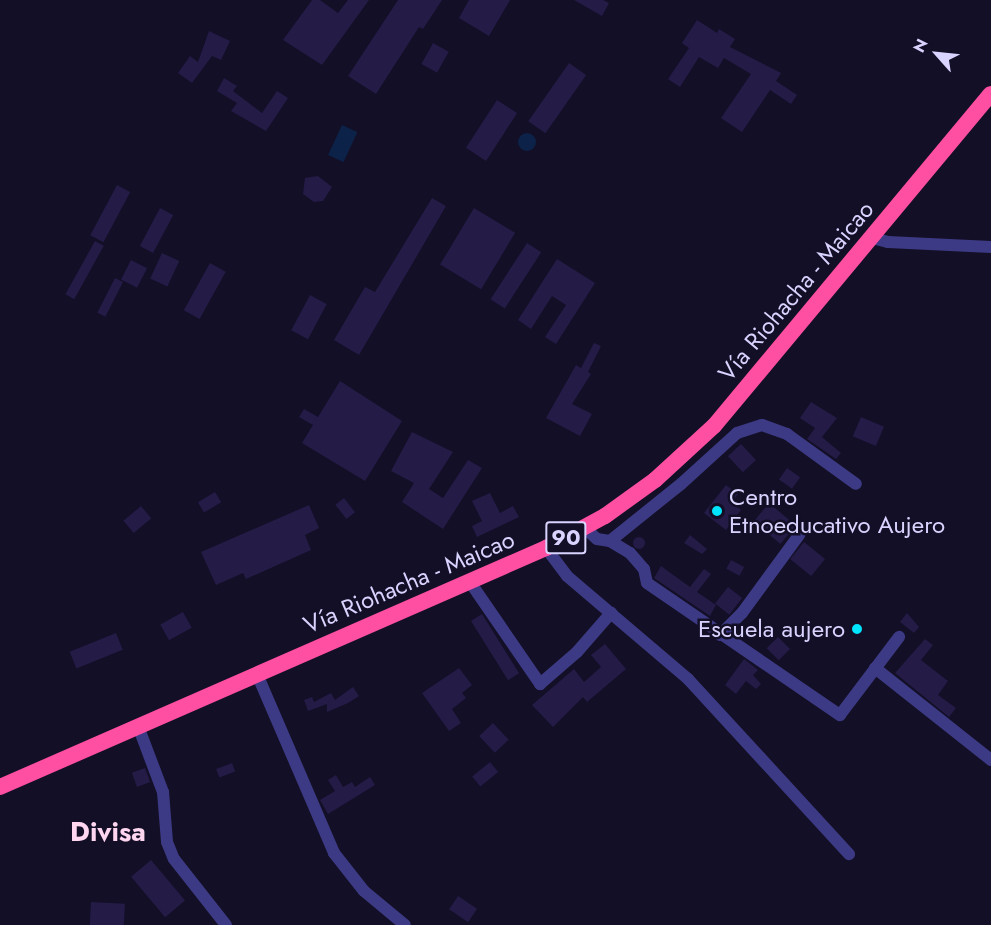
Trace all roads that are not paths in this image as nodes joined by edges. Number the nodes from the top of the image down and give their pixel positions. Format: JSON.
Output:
{"nodes":[{"id":1,"x":991,"y":94,"type":"edge"},
{"id":2,"x":872,"y":238,"type":"junction"},
{"id":3,"x":991,"y":247,"type":"edge"},
{"id":4,"x":856,"y":484,"type":"dead end"},
{"id":5,"x":585,"y":528,"type":"junction"},
{"id":6,"x":799,"y":535,"type":"dead end"},
{"id":7,"x":610,"y":541,"type":"junction"},
{"id":8,"x":546,"y":548,"type":"junction"},
{"id":9,"x":470,"y":582,"type":"junction"},
{"id":10,"x":611,"y":613,"type":"junction"},
{"id":11,"x":720,"y":635,"type":"junction"},
{"id":12,"x":899,"y":637,"type":"dead end"},
{"id":13,"x":875,"y":668,"type":"junction"},
{"id":14,"x":257,"y":674,"type":"junction"},
{"id":15,"x":138,"y":726,"type":"junction"},
{"id":16,"x":991,"y":760,"type":"edge"},
{"id":17,"x":0,"y":787,"type":"edge"},
{"id":18,"x":849,"y":854,"type":"dead end"},
{"id":19,"x":226,"y":925,"type":"edge"},
{"id":20,"x":405,"y":925,"type":"edge"}],
"edges":[{"from":1,"to":2,"type":"highway","name":"Vía Riohacha - Maicao","number":"90"},
{"from":2,"to":3,"type":"street"},
{"from":2,"to":5,"type":"highway","name":"Vía Riohacha - Maicao","number":"90"},
{"from":4,"to":7,"type":"street"},
{"from":5,"to":7,"type":"street"},
{"from":5,"to":8,"type":"highway","name":"Vía Riohacha - Maicao","number":"90"},
{"from":6,"to":11,"type":"street"},
{"from":7,"to":11,"type":"street"},
{"from":8,"to":9,"type":"highway","name":"Vía Riohacha - Maicao","number":"90"},
{"from":8,"to":10,"type":"street"},
{"from":9,"to":10,"type":"street"},
{"from":9,"to":14,"type":"highway","name":"Vía Riohacha - Maicao","number":"90"},
{"from":10,"to":18,"type":"street"},
{"from":11,"to":13,"type":"street"},
{"from":12,"to":13,"type":"street"},
{"from":13,"to":16,"type":"street"},
{"from":14,"to":15,"type":"highway","name":"Vía Riohacha - Maicao","number":"90"},
{"from":14,"to":20,"type":"street"},
{"from":15,"to":17,"type":"highway","name":"Vía Riohacha - Maicao","number":"90"},
{"from":15,"to":19,"type":"street"}]}
